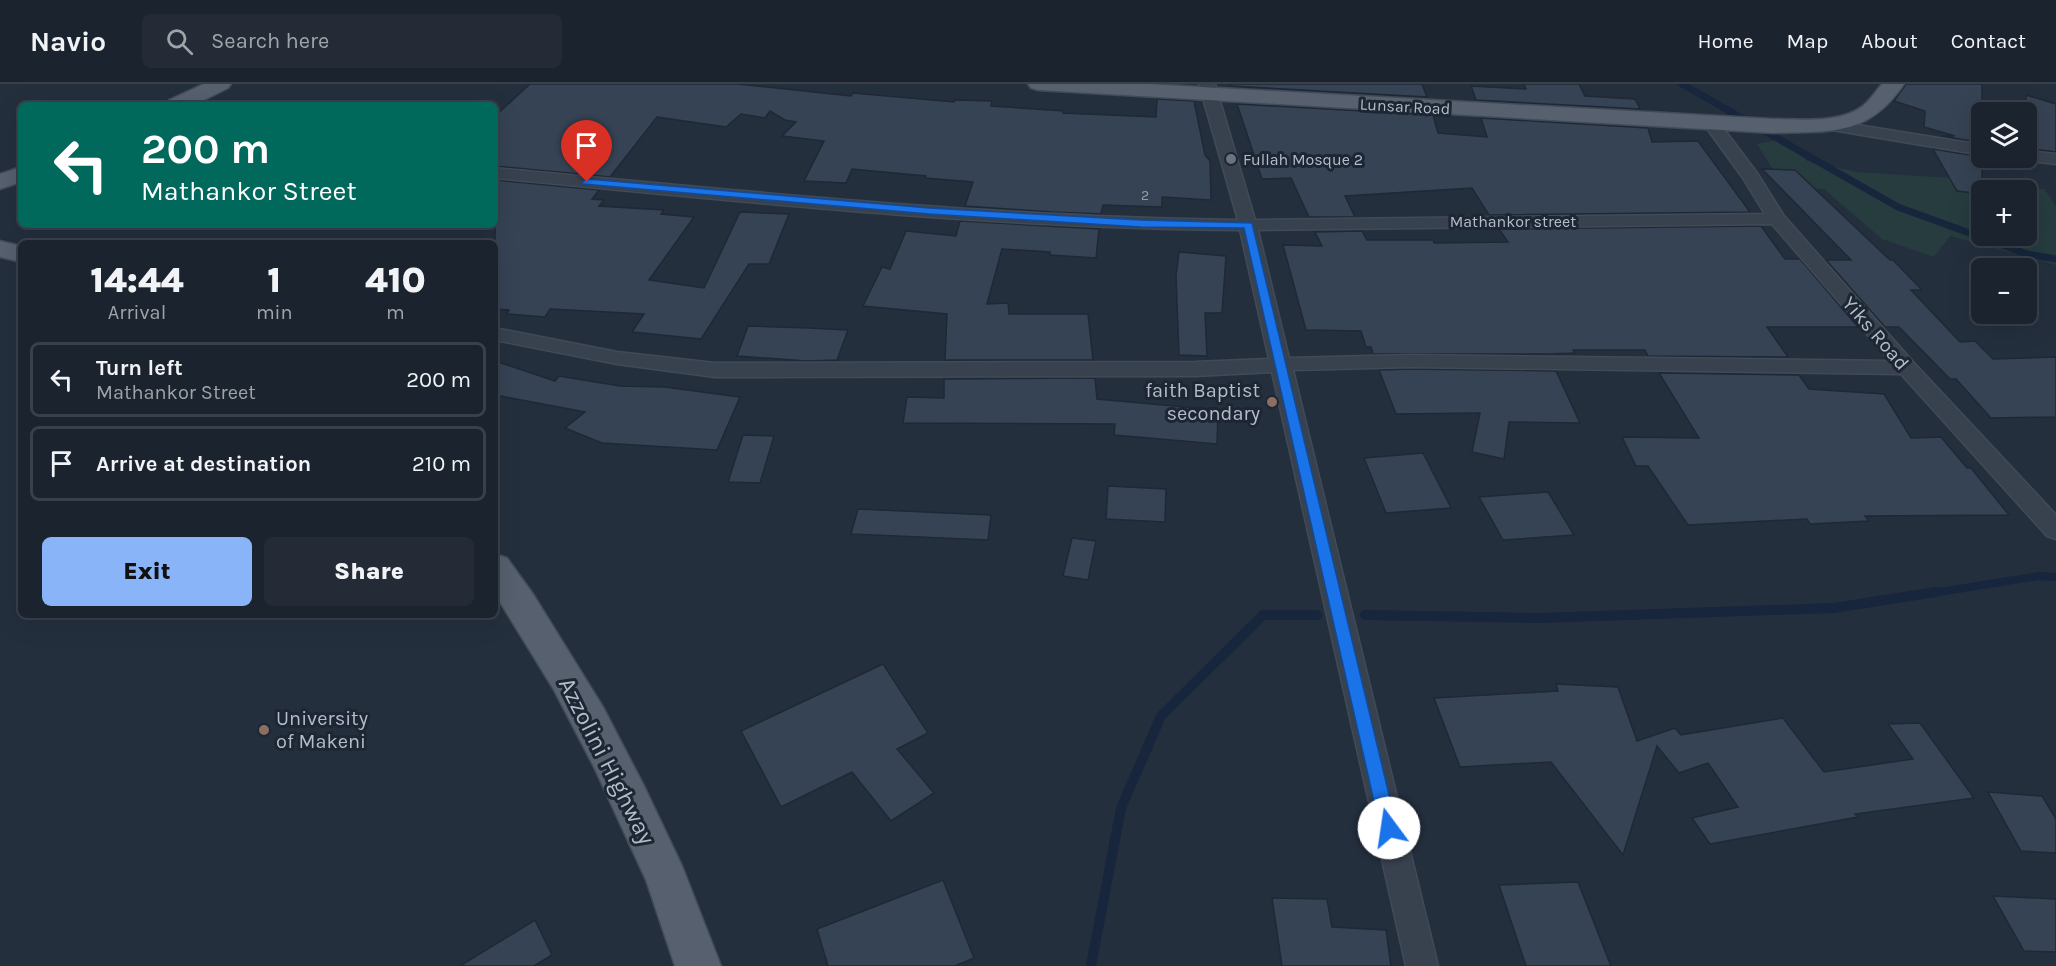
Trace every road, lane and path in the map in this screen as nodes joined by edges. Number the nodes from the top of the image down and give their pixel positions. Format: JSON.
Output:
{"nodes":[{"id":1,"x":221,"y":84,"type":"edge"},
{"id":2,"x":1038,"y":84,"type":"edge"},
{"id":3,"x":1894,"y":84,"type":"edge"},
{"id":4,"x":1208,"y":89,"type":"edge"},
{"id":5,"x":183,"y":102,"type":"edge"},
{"id":6,"x":1711,"y":123,"type":"junction"},
{"id":7,"x":1826,"y":125,"type":"junction"},
{"id":8,"x":1971,"y":148,"type":"edge"},
{"id":9,"x":2037,"y":157,"type":"edge"},
{"id":10,"x":2056,"y":159,"type":"edge"},
{"id":11,"x":498,"y":173,"type":"edge"},
{"id":12,"x":18,"y":175,"type":"edge"},
{"id":13,"x":0,"y":182,"type":"edge"},
{"id":14,"x":1777,"y":219,"type":"junction"},
{"id":15,"x":1248,"y":225,"type":"junction"},
{"id":16,"x":0,"y":249,"type":"edge"},
{"id":17,"x":18,"y":253,"type":"edge"},
{"id":18,"x":498,"y":335,"type":"edge"},
{"id":19,"x":1281,"y":366,"type":"junction"},
{"id":20,"x":1907,"y":368,"type":"junction"},
{"id":21,"x":2056,"y":530,"type":"edge"},
{"id":22,"x":498,"y":571,"type":"edge"},
{"id":23,"x":698,"y":966,"type":"edge"},
{"id":24,"x":1422,"y":966,"type":"edge"}],
"edges":[{"from":1,"to":5,"type":"main road"},
{"from":2,"to":4,"type":"main road","name":"Lunsar Road"},
{"from":3,"to":7,"type":"main road","name":"Lunsar Road"},
{"from":4,"to":6,"type":"main road","name":"Lunsar Road"},
{"from":4,"to":15,"type":"street"},
{"from":6,"to":7,"type":"main road","name":"Lunsar Road"},
{"from":6,"to":14,"type":"street","name":"Yiks Road"},
{"from":7,"to":8,"type":"street"},
{"from":9,"to":10,"type":"street"},
{"from":11,"to":15,"type":"street"},
{"from":12,"to":13,"type":"main road"},
{"from":14,"to":15,"type":"street","name":"Mathankor street"},
{"from":14,"to":20,"type":"street","name":"Yiks Road"},
{"from":15,"to":19,"type":"street"},
{"from":16,"to":17,"type":"main road"},
{"from":18,"to":19,"type":"street"},
{"from":19,"to":20,"type":"street"},
{"from":19,"to":24,"type":"street"},
{"from":20,"to":21,"type":"street","name":"Yiks Road"},
{"from":22,"to":23,"type":"main road","name":"Azzolini Highway"}]}
